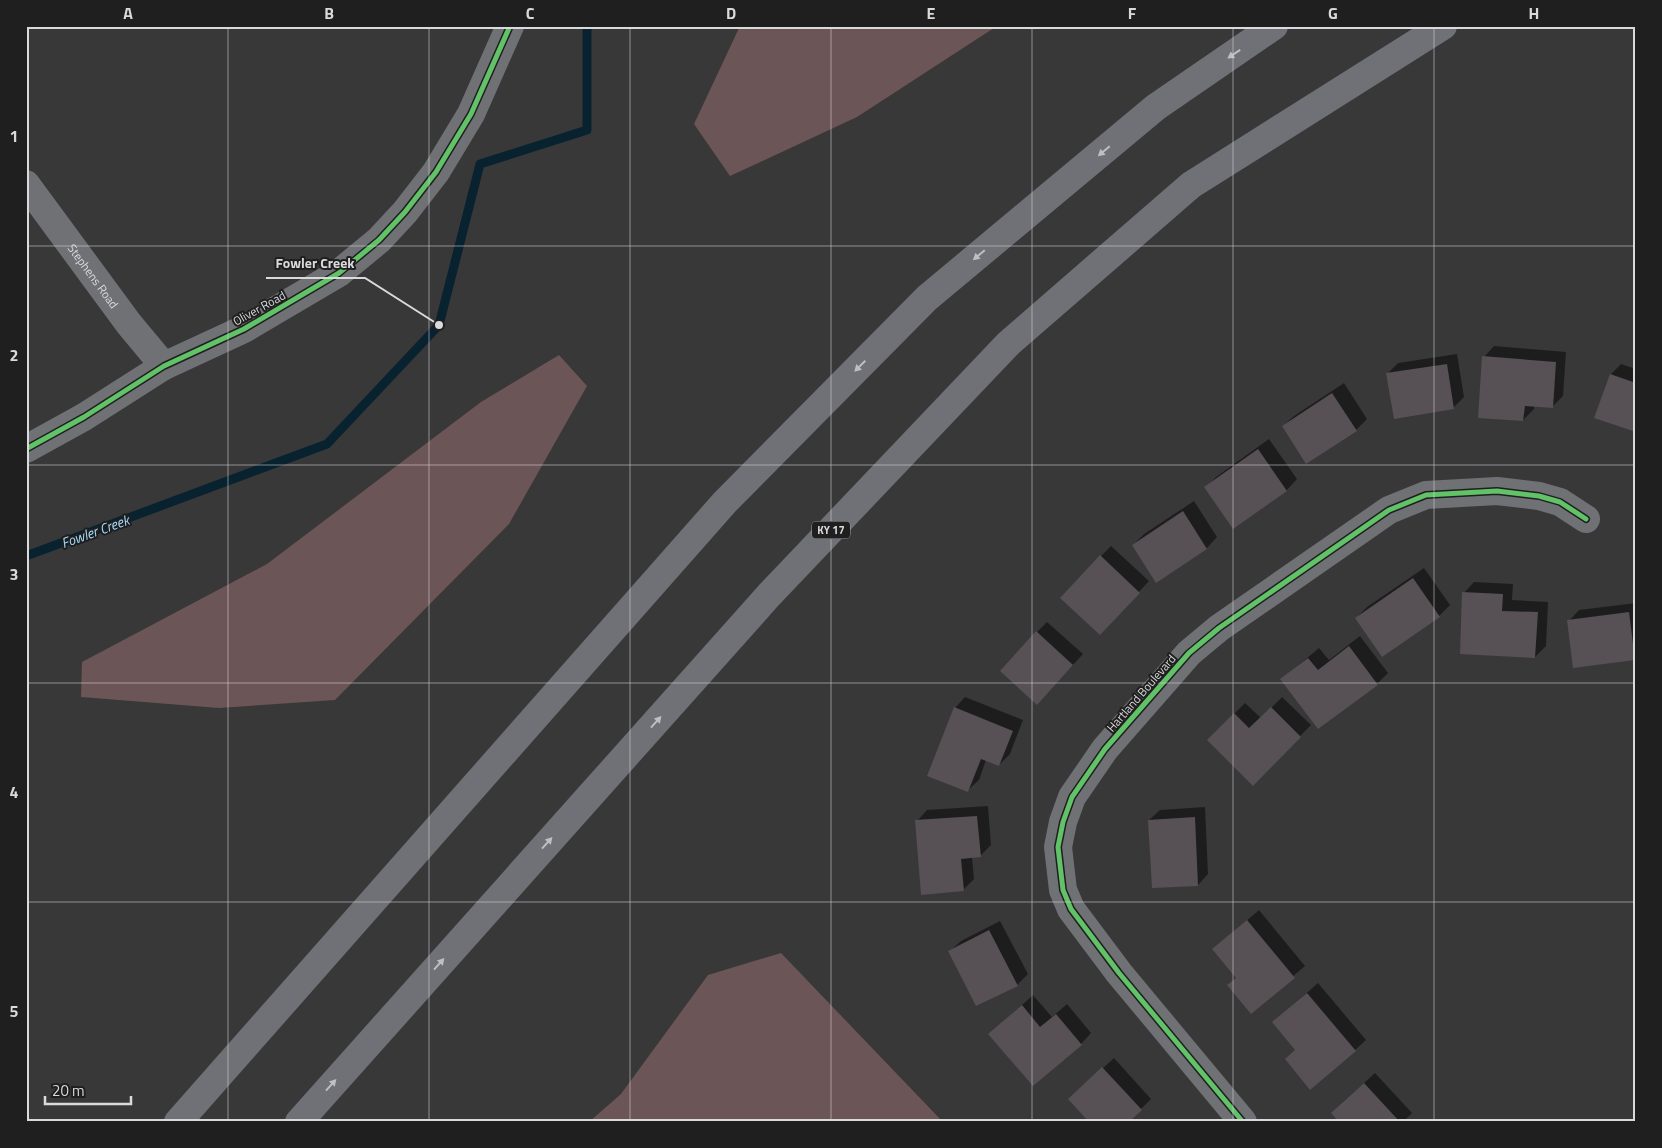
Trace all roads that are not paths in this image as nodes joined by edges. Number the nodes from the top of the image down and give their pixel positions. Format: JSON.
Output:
{"nodes":[{"id":1,"x":510,"y":26,"type":"edge"},
{"id":2,"x":1274,"y":26,"type":"edge"},
{"id":3,"x":1443,"y":26,"type":"edge"},
{"id":4,"x":26,"y":184,"type":"edge"},
{"id":5,"x":164,"y":366,"type":"junction"},
{"id":6,"x":26,"y":449,"type":"edge"},
{"id":7,"x":1586,"y":519,"type":"dead end"},
{"id":8,"x":178,"y":1122,"type":"edge"},
{"id":9,"x":299,"y":1122,"type":"edge"},
{"id":10,"x":1243,"y":1122,"type":"edge"}],
"edges":[{"from":1,"to":5,"type":"street","name":"Oliver Road"},
{"from":2,"to":8,"type":"main road","one_way":true},
{"from":9,"to":3,"type":"main road","number":"KY 17","one_way":true},
{"from":4,"to":5,"type":"street","name":"Stephens Road"},
{"from":5,"to":6,"type":"street","name":"Oliver Road"},
{"from":7,"to":10,"type":"street","name":"Hartland Boulevard"}]}
